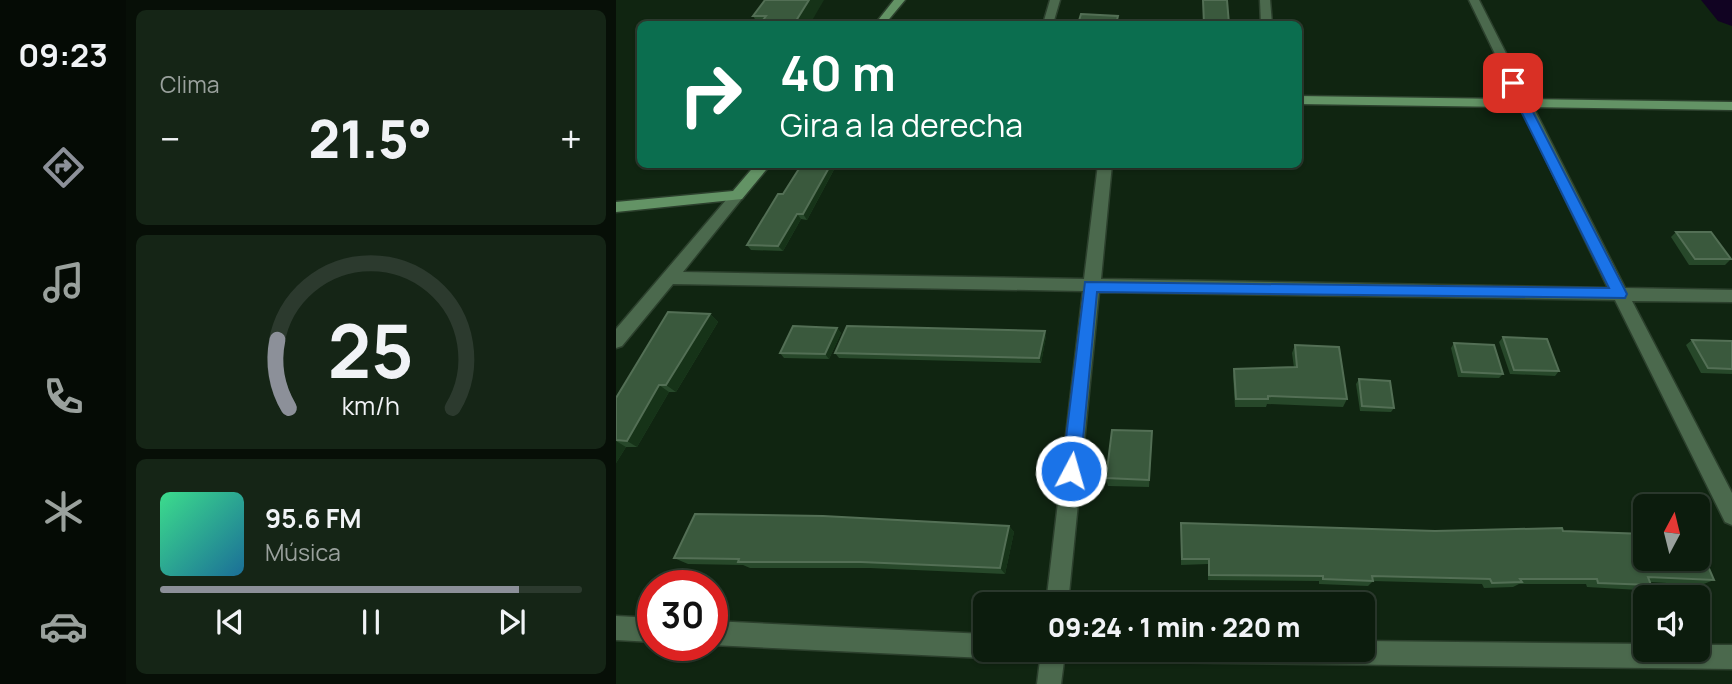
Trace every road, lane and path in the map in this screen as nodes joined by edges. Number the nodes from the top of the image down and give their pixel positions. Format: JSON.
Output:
{"nodes":[{"id":1,"x":900,"y":0,"type":"edge"},
{"id":2,"x":1055,"y":0,"type":"edge"},
{"id":3,"x":1265,"y":0,"type":"edge"},
{"id":4,"x":1474,"y":0,"type":"edge"},
{"id":5,"x":882,"y":21,"type":"edge"},
{"id":6,"x":1049,"y":21,"type":"edge"},
{"id":7,"x":1267,"y":21,"type":"edge"},
{"id":8,"x":1302,"y":100,"type":"edge"},
{"id":9,"x":1522,"y":103,"type":"junction"},
{"id":10,"x":1732,"y":106,"type":"edge"},
{"id":11,"x":761,"y":168,"type":"edge"},
{"id":12,"x":1105,"y":168,"type":"edge"},
{"id":13,"x":737,"y":196,"type":"junction"},
{"id":14,"x":616,"y":207,"type":"edge"},
{"id":15,"x":669,"y":278,"type":"junction"},
{"id":16,"x":1090,"y":286,"type":"junction"},
{"id":17,"x":1619,"y":294,"type":"junction"},
{"id":18,"x":1732,"y":296,"type":"edge"},
{"id":19,"x":616,"y":341,"type":"edge"},
{"id":20,"x":1732,"y":515,"type":"edge"},
{"id":21,"x":1058,"y":592,"type":"edge"},
{"id":22,"x":616,"y":628,"type":"edge"},
{"id":23,"x":637,"y":629,"type":"edge"},
{"id":24,"x":728,"y":634,"type":"edge"},
{"id":25,"x":973,"y":645,"type":"edge"},
{"id":26,"x":1375,"y":653,"type":"edge"},
{"id":27,"x":1732,"y":657,"type":"edge"},
{"id":28,"x":1052,"y":662,"type":"edge"},
{"id":29,"x":1049,"y":684,"type":"edge"}],
"edges":[{"from":1,"to":5,"type":"street"},
{"from":2,"to":6,"type":"street"},
{"from":3,"to":7,"type":"street"},
{"from":4,"to":9,"type":"street"},
{"from":8,"to":9,"type":"street"},
{"from":9,"to":10,"type":"street"},
{"from":9,"to":17,"type":"street"},
{"from":11,"to":13,"type":"street"},
{"from":12,"to":16,"type":"street"},
{"from":13,"to":14,"type":"street"},
{"from":13,"to":15,"type":"street"},
{"from":15,"to":16,"type":"street"},
{"from":15,"to":19,"type":"street"},
{"from":16,"to":17,"type":"street"},
{"from":16,"to":21,"type":"street"},
{"from":17,"to":18,"type":"street"},
{"from":17,"to":20,"type":"street"},
{"from":22,"to":23,"type":"street"},
{"from":24,"to":25,"type":"street"},
{"from":26,"to":27,"type":"street"},
{"from":28,"to":29,"type":"street"}]}
